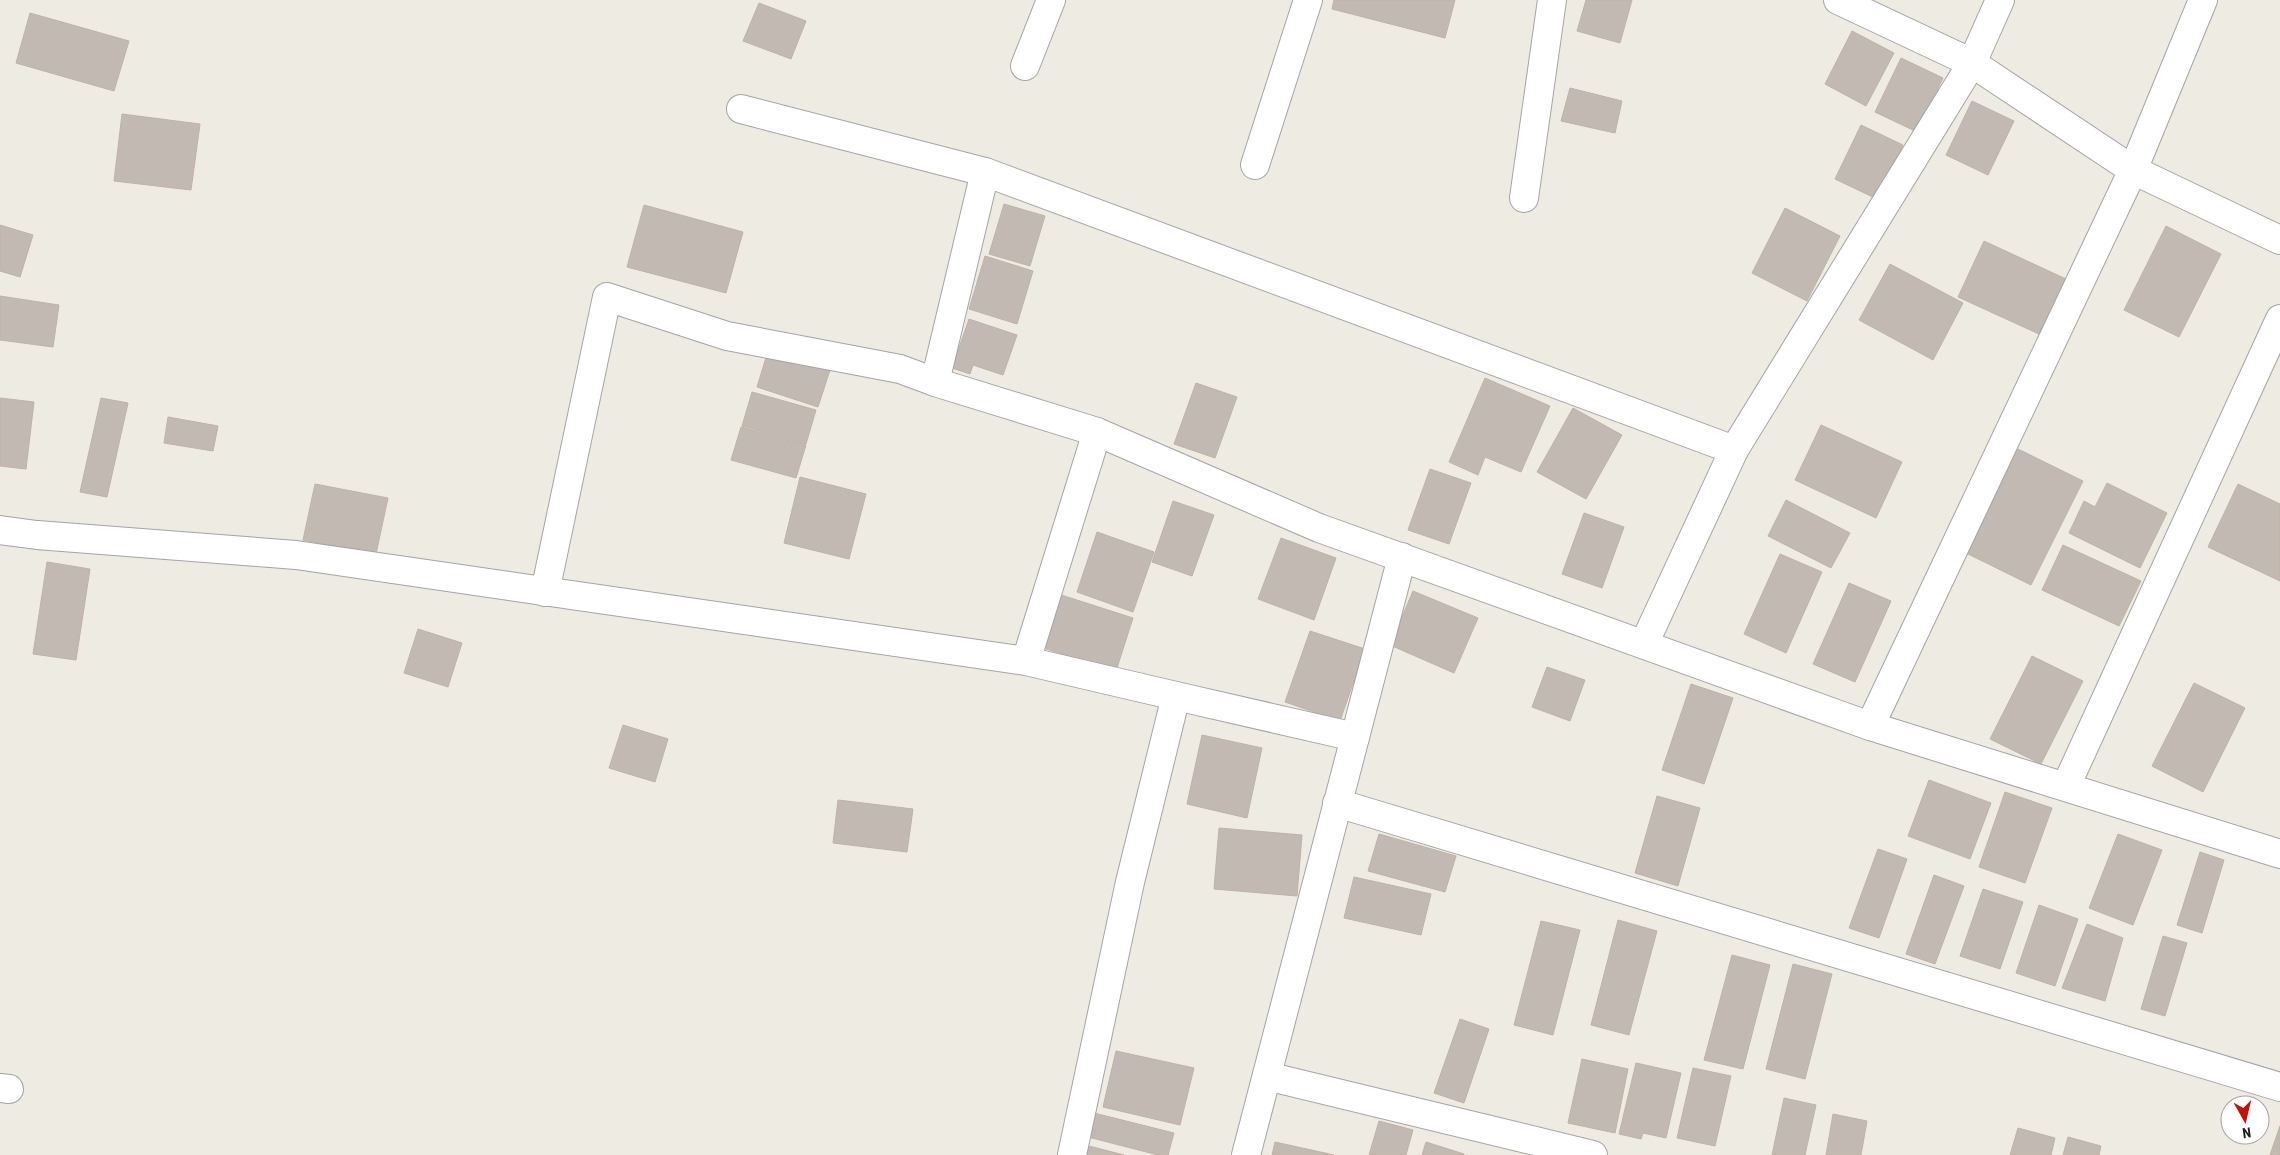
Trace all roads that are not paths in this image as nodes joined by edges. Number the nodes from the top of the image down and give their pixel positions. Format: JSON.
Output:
{"nodes":[{"id":1,"x":1051,"y":0,"type":"edge"},
{"id":2,"x":1308,"y":0,"type":"edge"},
{"id":3,"x":1552,"y":0,"type":"edge"},
{"id":4,"x":1838,"y":0,"type":"edge"},
{"id":5,"x":2000,"y":0,"type":"edge"},
{"id":6,"x":2203,"y":0,"type":"edge"},
{"id":7,"x":1972,"y":63,"type":"junction"},
{"id":8,"x":1025,"y":66,"type":"dead end"},
{"id":9,"x":741,"y":109,"type":"dead end"},
{"id":10,"x":1255,"y":164,"type":"dead end"},
{"id":11,"x":2133,"y":170,"type":"junction"},
{"id":12,"x":985,"y":172,"type":"junction"},
{"id":13,"x":1524,"y":198,"type":"dead end"},
{"id":14,"x":2280,"y":240,"type":"edge"},
{"id":15,"x":2280,"y":319,"type":"edge"},
{"id":16,"x":935,"y":382,"type":"junction"},
{"id":17,"x":1097,"y":432,"type":"junction"},
{"id":18,"x":1734,"y":450,"type":"junction"},
{"id":19,"x":0,"y":530,"type":"edge"},
{"id":20,"x":1402,"y":558,"type":"junction"},
{"id":21,"x":545,"y":592,"type":"junction"},
{"id":22,"x":1644,"y":644,"type":"junction"},
{"id":23,"x":1026,"y":661,"type":"junction"},
{"id":24,"x":1176,"y":696,"type":"junction"},
{"id":25,"x":1870,"y":726,"type":"junction"},
{"id":26,"x":1355,"y":737,"type":"junction"},
{"id":27,"x":2066,"y":786,"type":"junction"},
{"id":28,"x":1337,"y":803,"type":"junction"},
{"id":29,"x":2276,"y":845,"type":"edge"},
{"id":30,"x":1267,"y":1076,"type":"junction"},
{"id":31,"x":2280,"y":1087,"type":"edge"},
{"id":32,"x":1072,"y":1155,"type":"edge"},
{"id":33,"x":1246,"y":1155,"type":"edge"},
{"id":34,"x":1593,"y":1155,"type":"edge"}],
"edges":[{"from":1,"to":8,"type":"street"},
{"from":2,"to":10,"type":"street"},
{"from":3,"to":13,"type":"street"},
{"from":4,"to":7,"type":"street"},
{"from":5,"to":7,"type":"street"},
{"from":6,"to":11,"type":"street"},
{"from":7,"to":11,"type":"street"},
{"from":7,"to":18,"type":"street"},
{"from":9,"to":12,"type":"street"},
{"from":11,"to":14,"type":"street"},
{"from":11,"to":25,"type":"street"},
{"from":12,"to":16,"type":"street"},
{"from":12,"to":18,"type":"street"},
{"from":15,"to":27,"type":"street"},
{"from":16,"to":17,"type":"street"},
{"from":16,"to":21,"type":"street"},
{"from":17,"to":20,"type":"street"},
{"from":17,"to":23,"type":"street"},
{"from":18,"to":22,"type":"street"},
{"from":19,"to":21,"type":"street"},
{"from":20,"to":22,"type":"street"},
{"from":20,"to":26,"type":"street"},
{"from":21,"to":23,"type":"street"},
{"from":22,"to":25,"type":"street"},
{"from":23,"to":24,"type":"street"},
{"from":24,"to":26,"type":"street"},
{"from":24,"to":32,"type":"street"},
{"from":25,"to":27,"type":"street"},
{"from":26,"to":28,"type":"street"},
{"from":27,"to":29,"type":"street"},
{"from":28,"to":30,"type":"street"},
{"from":28,"to":31,"type":"street"},
{"from":30,"to":33,"type":"street"},
{"from":30,"to":34,"type":"street"}]}
